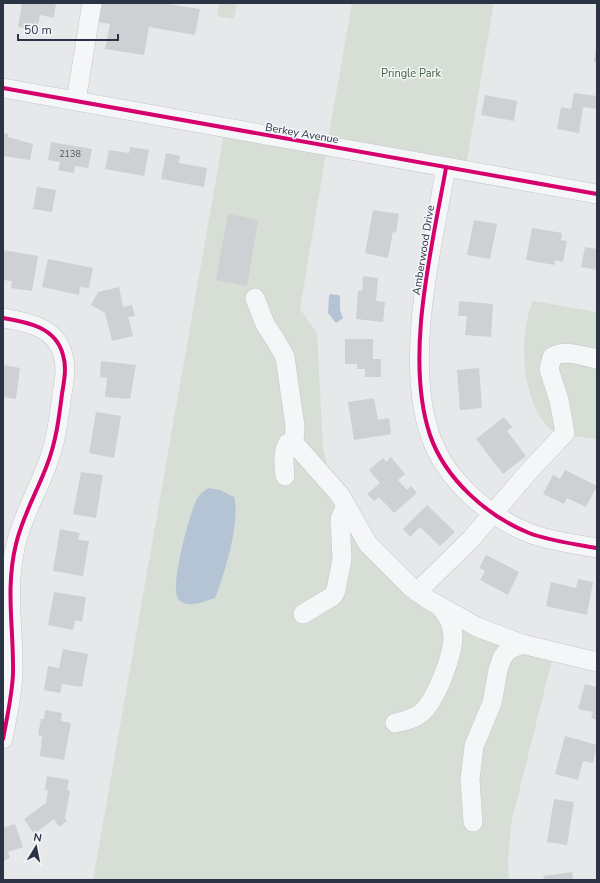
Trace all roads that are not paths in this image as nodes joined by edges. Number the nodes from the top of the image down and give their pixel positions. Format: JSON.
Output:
{"nodes":[{"id":1,"x":92,"y":3,"type":"edge"},
{"id":2,"x":3,"y":88,"type":"edge"},
{"id":3,"x":76,"y":101,"type":"junction"},
{"id":4,"x":446,"y":168,"type":"junction"},
{"id":5,"x":597,"y":194,"type":"edge"},
{"id":6,"x":255,"y":298,"type":"dead end"},
{"id":7,"x":3,"y":318,"type":"edge"},
{"id":8,"x":597,"y":360,"type":"edge"},
{"id":9,"x":294,"y":442,"type":"junction"},
{"id":10,"x":285,"y":476,"type":"dead end"},
{"id":11,"x":346,"y":506,"type":"junction"},
{"id":12,"x":493,"y":512,"type":"junction"},
{"id":13,"x":597,"y":548,"type":"edge"},
{"id":14,"x":417,"y":592,"type":"junction"},
{"id":15,"x":437,"y":605,"type":"junction"},
{"id":16,"x":303,"y":614,"type":"dead end"},
{"id":17,"x":522,"y":644,"type":"junction"},
{"id":18,"x":597,"y":662,"type":"edge"},
{"id":19,"x":395,"y":723,"type":"dead end"},
{"id":20,"x":3,"y":739,"type":"edge"},
{"id":21,"x":473,"y":822,"type":"dead end"}],
"edges":[{"from":1,"to":3,"type":"street"},
{"from":2,"to":3,"type":"street","name":"Berkey Avenue"},
{"from":3,"to":4,"type":"street","name":"Berkey Avenue"},
{"from":4,"to":5,"type":"street","name":"Berkey Avenue"},
{"from":4,"to":12,"type":"street","name":"Amberwood Drive"},
{"from":6,"to":9,"type":"street"},
{"from":7,"to":20,"type":"street"},
{"from":8,"to":12,"type":"street"},
{"from":9,"to":10,"type":"street"},
{"from":9,"to":11,"type":"street"},
{"from":11,"to":14,"type":"street"},
{"from":11,"to":16,"type":"street"},
{"from":12,"to":13,"type":"street","name":"Amberwood Drive"},
{"from":12,"to":14,"type":"street"},
{"from":14,"to":15,"type":"street"},
{"from":15,"to":17,"type":"street"},
{"from":15,"to":19,"type":"street"},
{"from":17,"to":18,"type":"street"},
{"from":17,"to":21,"type":"street"}]}
